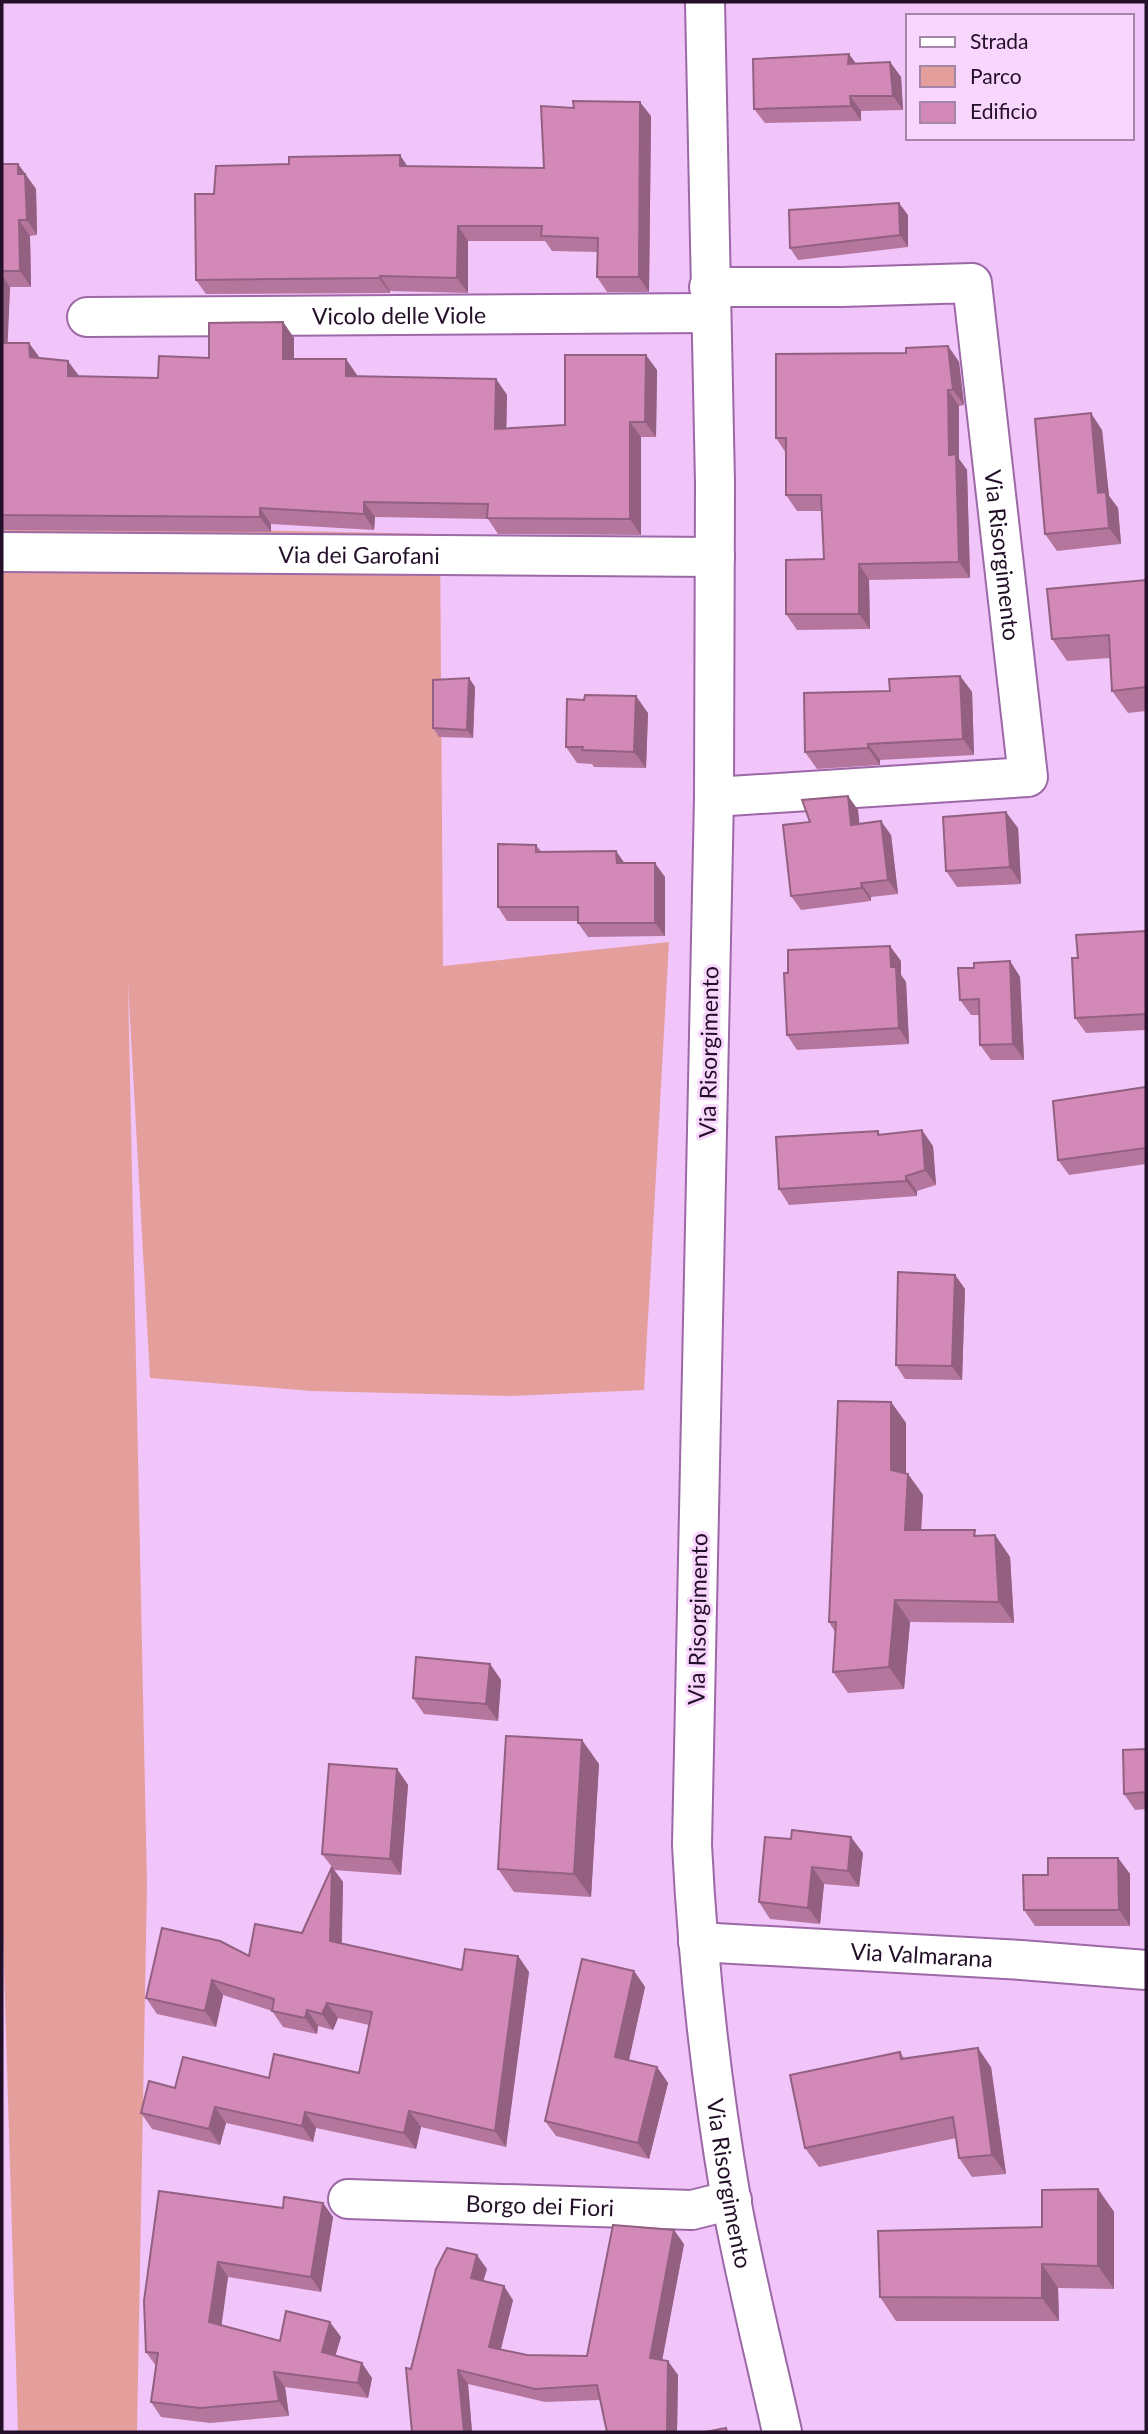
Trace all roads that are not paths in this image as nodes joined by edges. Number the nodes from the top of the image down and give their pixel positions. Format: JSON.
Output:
{"nodes":[{"id":1,"x":705,"y":2,"type":"edge"},
{"id":2,"x":710,"y":300,"type":"junction"},
{"id":3,"x":87,"y":317,"type":"dead end"},
{"id":4,"x":2,"y":552,"type":"edge"},
{"id":5,"x":715,"y":556,"type":"junction"},
{"id":6,"x":714,"y":797,"type":"junction"},
{"id":7,"x":698,"y":1942,"type":"junction"},
{"id":8,"x":1146,"y":1970,"type":"edge"},
{"id":9,"x":348,"y":2199,"type":"dead end"},
{"id":10,"x":732,"y":2200,"type":"junction"},
{"id":11,"x":782,"y":2432,"type":"edge"}],
"edges":[{"from":1,"to":2,"type":"street","name":"Via Risorgimento"},
{"from":2,"to":3,"type":"street","name":"Vicolo delle Viole"},
{"from":2,"to":5,"type":"street","name":"Via Risorgimento"},
{"from":2,"to":6,"type":"street","name":"Via Risorgimento"},
{"from":4,"to":5,"type":"street","name":"Via dei Garofani"},
{"from":5,"to":6,"type":"street","name":"Via Risorgimento"},
{"from":6,"to":7,"type":"street","name":"Via Risorgimento"},
{"from":7,"to":8,"type":"street","name":"Via Valmarana"},
{"from":7,"to":10,"type":"street","name":"Via Risorgimento"},
{"from":9,"to":10,"type":"street","name":"Borgo dei Fiori"},
{"from":10,"to":11,"type":"street","name":"Via Risorgimento"}]}
